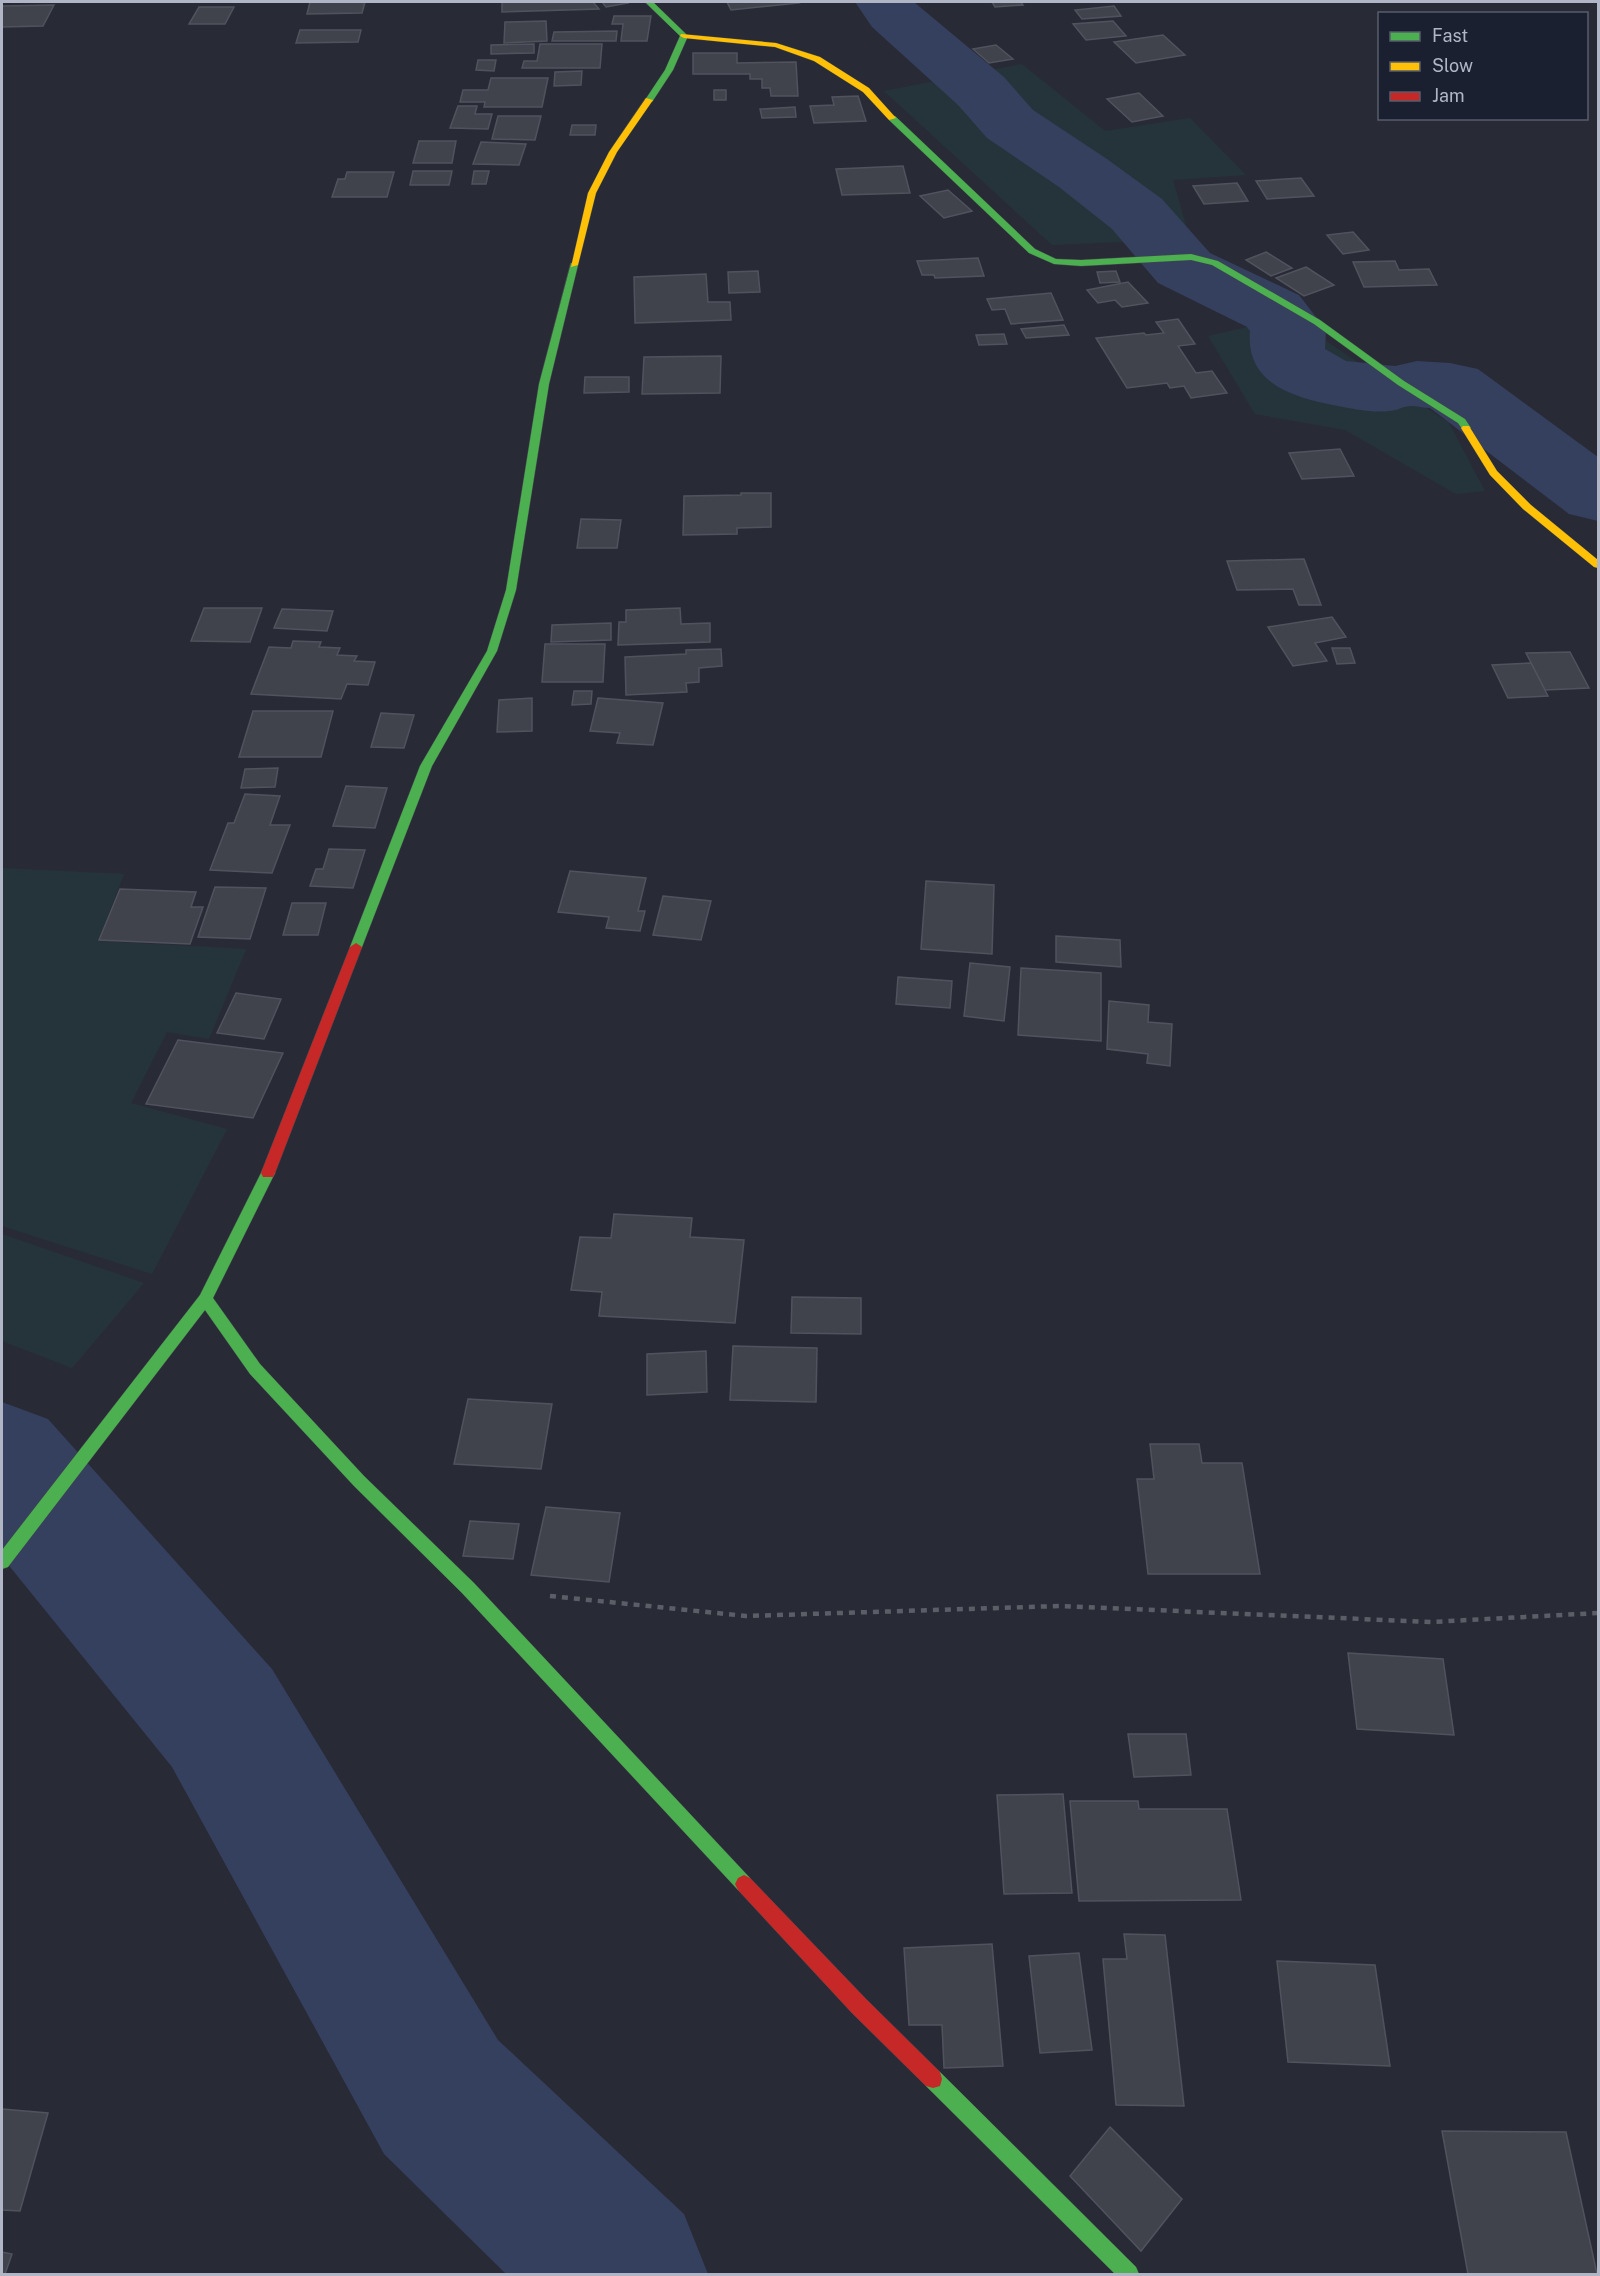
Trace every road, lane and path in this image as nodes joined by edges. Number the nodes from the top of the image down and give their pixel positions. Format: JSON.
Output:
{"nodes":[{"id":1,"x":649,"y":2,"type":"edge"},
{"id":2,"x":684,"y":36,"type":"junction"},
{"id":3,"x":1599,"y":565,"type":"edge"},
{"id":4,"x":204,"y":1301,"type":"junction"},
{"id":5,"x":2,"y":1562,"type":"edge"},
{"id":6,"x":538,"y":1595,"type":"dead end"},
{"id":7,"x":1599,"y":1613,"type":"edge"},
{"id":8,"x":1129,"y":2274,"type":"edge"}],
"edges":[{"from":1,"to":2,"type":"street"},
{"from":2,"to":3,"type":"street"},
{"from":2,"to":4,"type":"street"},
{"from":4,"to":5,"type":"street"},
{"from":4,"to":8,"type":"street"},
{"from":6,"to":7,"type":"path"}]}
